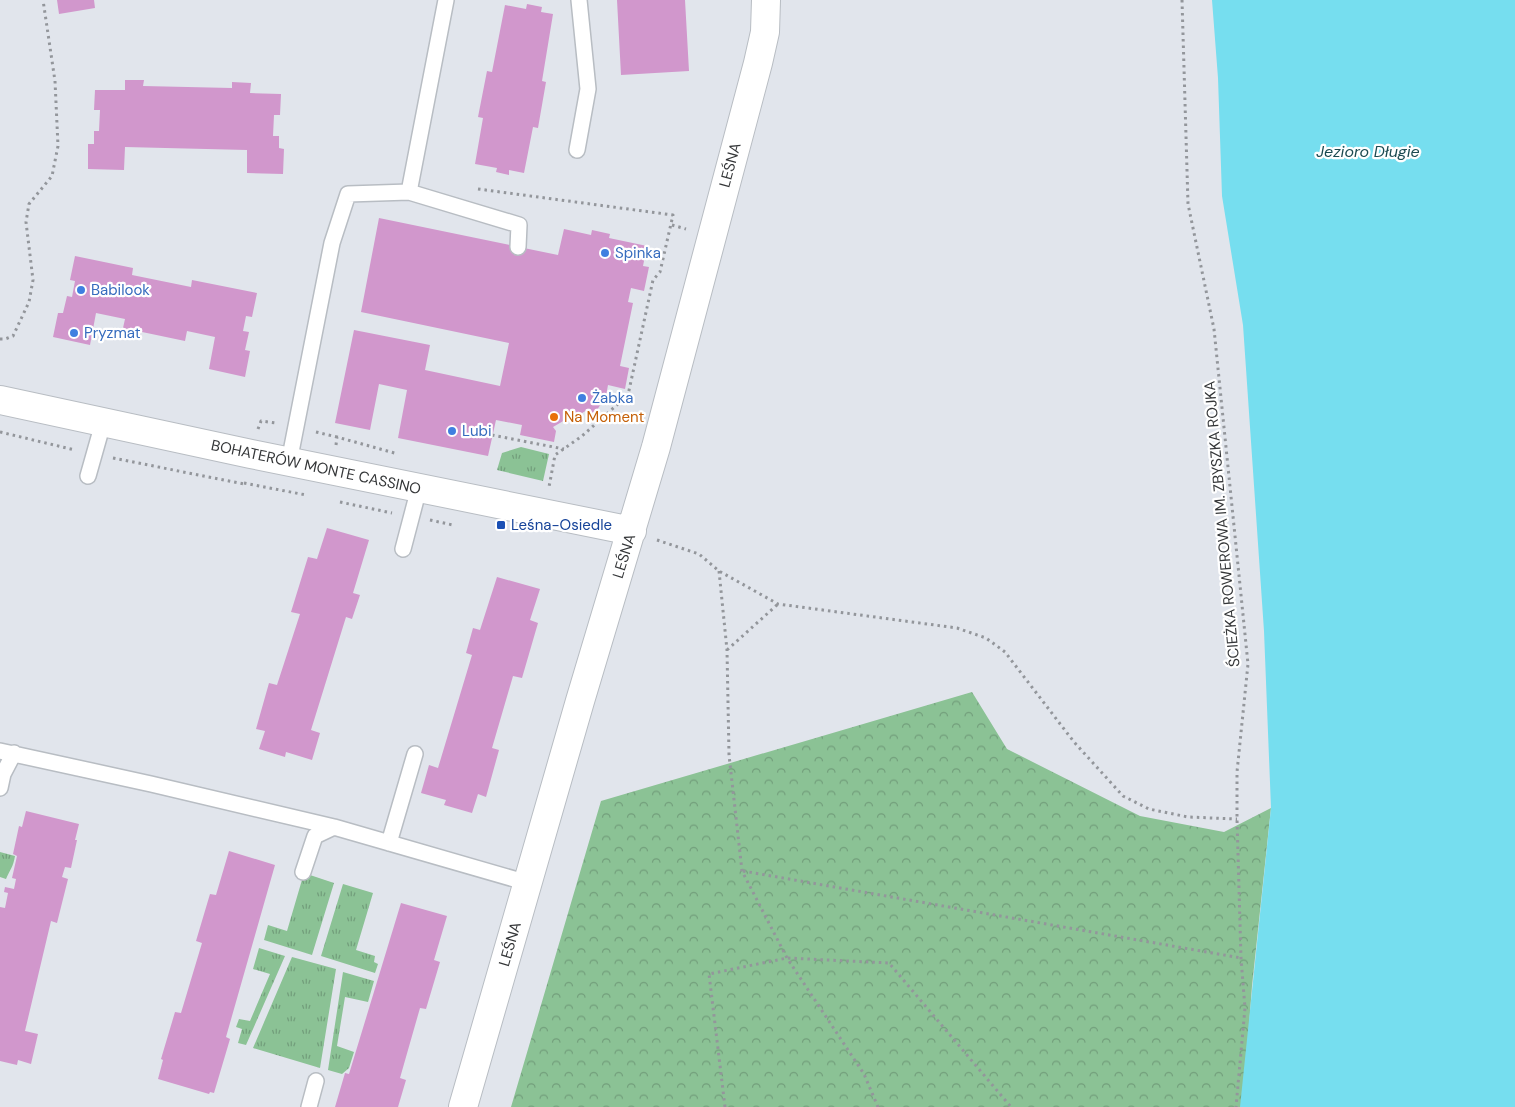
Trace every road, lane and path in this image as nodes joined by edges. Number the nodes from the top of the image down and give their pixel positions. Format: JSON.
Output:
{"nodes":[{"id":1,"x":43,"y":0,"type":"edge"},
{"id":2,"x":446,"y":0,"type":"edge"},
{"id":3,"x":579,"y":0,"type":"edge"},
{"id":4,"x":766,"y":0,"type":"edge"},
{"id":5,"x":1182,"y":0,"type":"edge"},
{"id":6,"x":577,"y":150,"type":"dead end"},
{"id":7,"x":469,"y":188,"type":"dead end"},
{"id":8,"x":408,"y":192,"type":"junction"},
{"id":9,"x":518,"y":247,"type":"dead end"},
{"id":10,"x":0,"y":339,"type":"edge"},
{"id":11,"x":0,"y":400,"type":"edge"},
{"id":12,"x":104,"y":423,"type":"junction"},
{"id":13,"x":0,"y":432,"type":"edge"},
{"id":14,"x":492,"y":435,"type":"dead end"},
{"id":15,"x":564,"y":449,"type":"junction"},
{"id":16,"x":94,"y":454,"type":"junction"},
{"id":17,"x":289,"y":462,"type":"junction"},
{"id":18,"x":88,"y":476,"type":"dead end"},
{"id":19,"x":244,"y":484,"type":"dead end"},
{"id":20,"x":549,"y":487,"type":"dead end"},
{"id":21,"x":419,"y":488,"type":"junction"},
{"id":22,"x":642,"y":535,"type":"junction"},
{"id":23,"x":404,"y":549,"type":"dead end"},
{"id":24,"x":719,"y":571,"type":"junction"},
{"id":25,"x":778,"y":604,"type":"junction"},
{"id":26,"x":727,"y":650,"type":"junction"},
{"id":27,"x":7,"y":752,"type":"edge"},
{"id":28,"x":415,"y":754,"type":"dead end"},
{"id":29,"x":0,"y":788,"type":"edge"},
{"id":30,"x":1237,"y":819,"type":"junction"},
{"id":31,"x":334,"y":826,"type":"junction"},
{"id":32,"x":389,"y":843,"type":"junction"},
{"id":33,"x":742,"y":871,"type":"junction"},
{"id":34,"x":303,"y":872,"type":"dead end"},
{"id":35,"x":528,"y":883,"type":"junction"},
{"id":36,"x":787,"y":958,"type":"junction"},
{"id":37,"x":1241,"y":958,"type":"junction"},
{"id":38,"x":316,"y":1081,"type":"dead end"},
{"id":39,"x":309,"y":1107,"type":"edge"},
{"id":40,"x":463,"y":1107,"type":"edge"},
{"id":41,"x":724,"y":1107,"type":"edge"},
{"id":42,"x":878,"y":1107,"type":"edge"},
{"id":43,"x":1012,"y":1107,"type":"edge"},
{"id":44,"x":1236,"y":1107,"type":"edge"}],
"edges":[{"from":1,"to":10,"type":"path"},
{"from":2,"to":8,"type":"lane"},
{"from":3,"to":6,"type":"lane"},
{"from":4,"to":22,"type":"street","name":"LEŚNA"},
{"from":5,"to":30,"type":"path","name":"ŚCIEŻKA ROWEROWA IM. ZBYSZKA ROJKA"},
{"from":7,"to":15,"type":"path"},
{"from":8,"to":9,"type":"lane"},
{"from":8,"to":17,"type":"lane"},
{"from":11,"to":12,"type":"street","name":"BOHATERÓW MONTE CASSINO"},
{"from":12,"to":16,"type":"lane"},
{"from":12,"to":17,"type":"street","name":"BOHATERÓW MONTE CASSINO"},
{"from":13,"to":16,"type":"path"},
{"from":14,"to":15,"type":"path"},
{"from":15,"to":20,"type":"path"},
{"from":16,"to":18,"type":"lane"},
{"from":16,"to":19,"type":"path"},
{"from":17,"to":21,"type":"street","name":"BOHATERÓW MONTE CASSINO"},
{"from":21,"to":22,"type":"street","name":"BOHATERÓW MONTE CASSINO"},
{"from":21,"to":23,"type":"lane"},
{"from":22,"to":24,"type":"path"},
{"from":22,"to":35,"type":"street","name":"LEŚNA"},
{"from":24,"to":25,"type":"path"},
{"from":24,"to":26,"type":"path"},
{"from":25,"to":26,"type":"path"},
{"from":25,"to":30,"type":"path"},
{"from":26,"to":33,"type":"path"},
{"from":27,"to":29,"type":"lane"},
{"from":27,"to":31,"type":"lane"},
{"from":28,"to":32,"type":"lane"},
{"from":30,"to":37,"type":"path","name":"ŚCIEŻKA ROWEROWA IM. ZBYSZKA ROJKA"},
{"from":31,"to":32,"type":"lane"},
{"from":31,"to":34,"type":"lane"},
{"from":32,"to":35,"type":"lane"},
{"from":33,"to":36,"type":"path"},
{"from":33,"to":37,"type":"path"},
{"from":35,"to":40,"type":"street","name":"LEŚNA"},
{"from":36,"to":41,"type":"path"},
{"from":36,"to":42,"type":"path"},
{"from":36,"to":43,"type":"path"},
{"from":37,"to":44,"type":"path","name":"ŚCIEŻKA ROWEROWA IM. ZBYSZKA ROJKA"},
{"from":38,"to":39,"type":"lane"}]}
